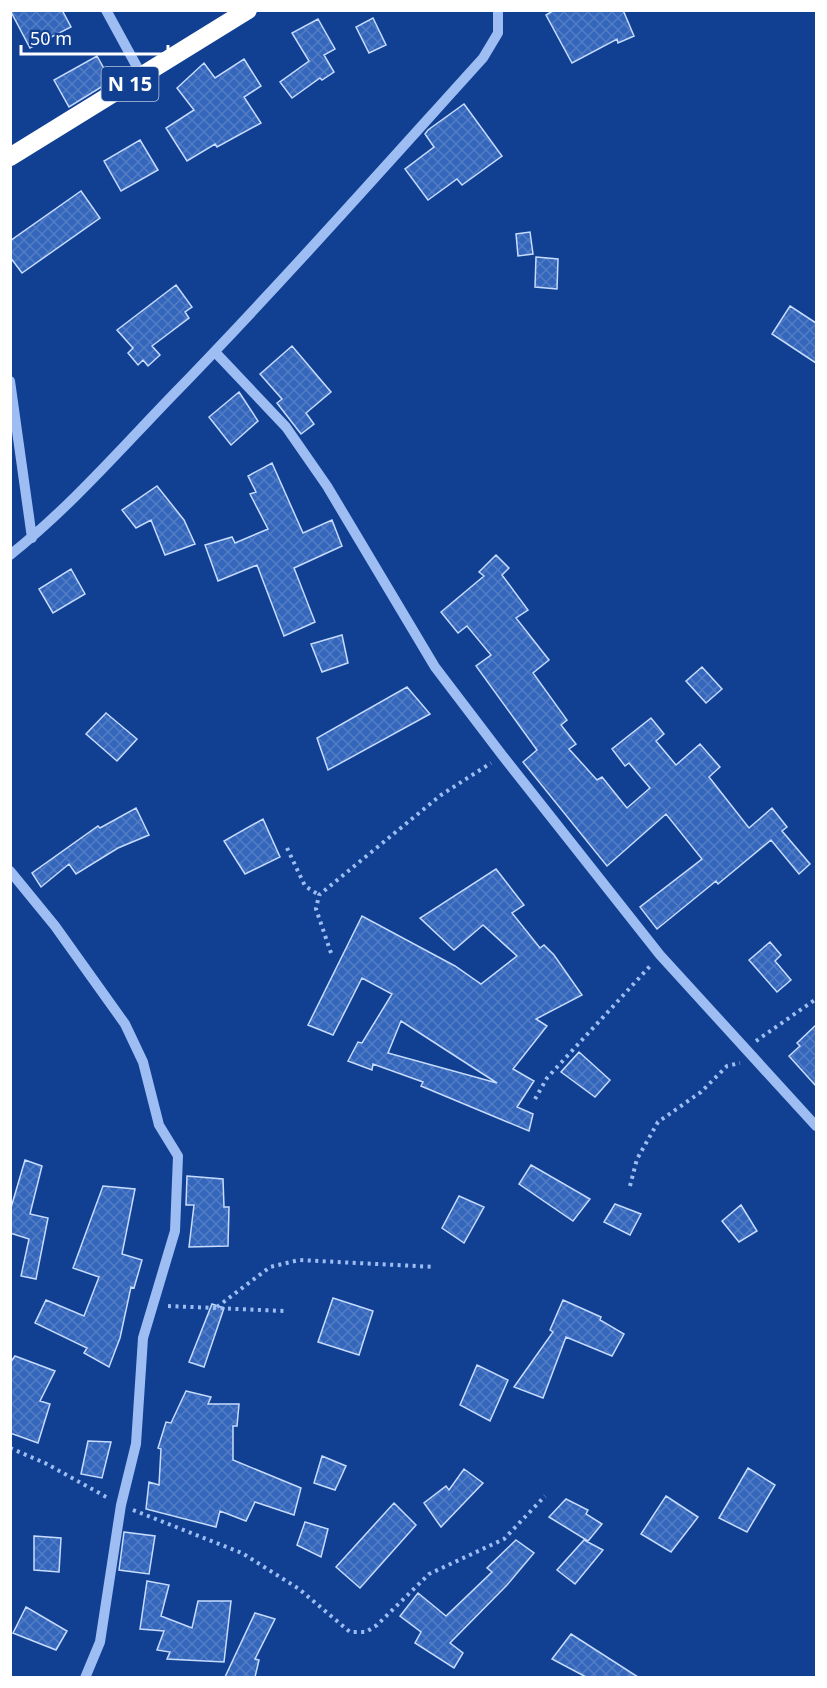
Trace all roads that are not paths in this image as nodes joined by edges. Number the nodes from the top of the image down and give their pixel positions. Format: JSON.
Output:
{"nodes":[{"id":1,"x":106,"y":10,"type":"edge"},
{"id":2,"x":248,"y":10,"type":"edge"},
{"id":3,"x":498,"y":10,"type":"edge"},
{"id":4,"x":142,"y":76,"type":"junction"},
{"id":5,"x":10,"y":156,"type":"edge"},
{"id":6,"x":215,"y":352,"type":"junction"},
{"id":7,"x":10,"y":381,"type":"edge"},
{"id":8,"x":32,"y":538,"type":"junction"},
{"id":9,"x":10,"y":555,"type":"edge"},
{"id":10,"x":10,"y":871,"type":"edge"},
{"id":11,"x":816,"y":1126,"type":"edge"},
{"id":12,"x":85,"y":1677,"type":"edge"}],
"edges":[{"from":1,"to":4,"type":"street"},
{"from":2,"to":4,"type":"highway","number":"N 15"},
{"from":3,"to":6,"type":"street"},
{"from":4,"to":5,"type":"highway","number":"N 15"},
{"from":6,"to":8,"type":"street"},
{"from":6,"to":11,"type":"street"},
{"from":7,"to":8,"type":"street"},
{"from":8,"to":9,"type":"street"},
{"from":10,"to":12,"type":"street"}]}
